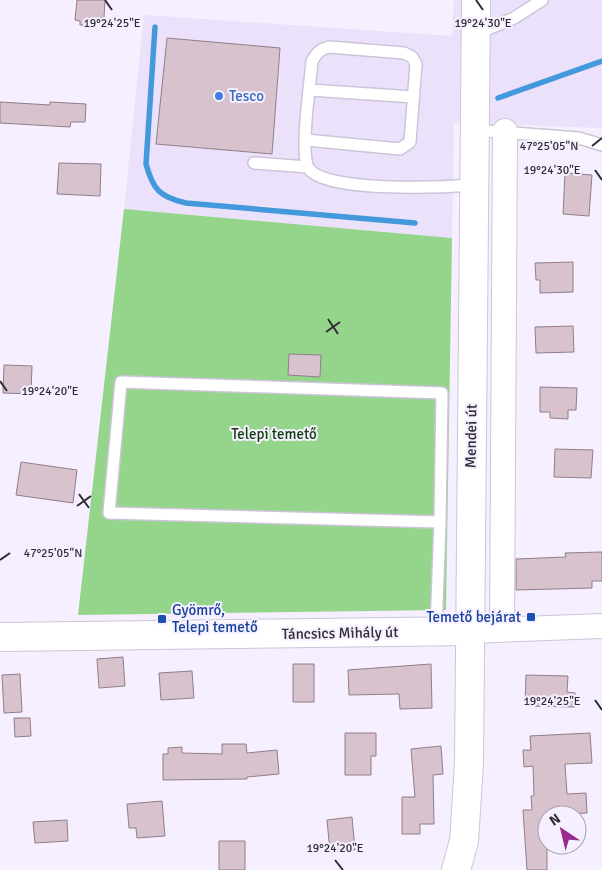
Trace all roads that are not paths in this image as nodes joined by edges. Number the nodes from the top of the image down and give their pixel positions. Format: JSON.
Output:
{"nodes":[{"id":1,"x":476,"y":0,"type":"edge"},
{"id":2,"x":528,"y":0,"type":"edge"},
{"id":3,"x":542,"y":0,"type":"edge"},
{"id":4,"x":514,"y":18,"type":"junction"},
{"id":5,"x":475,"y":35,"type":"junction"},
{"id":6,"x":310,"y":90,"type":"junction"},
{"id":7,"x":414,"y":97,"type":"junction"},
{"id":8,"x":474,"y":130,"type":"junction"},
{"id":9,"x":505,"y":132,"type":"junction"},
{"id":10,"x":306,"y":140,"type":"junction"},
{"id":11,"x":602,"y":145,"type":"edge"},
{"id":12,"x":254,"y":164,"type":"dead end"},
{"id":13,"x":308,"y":167,"type":"junction"},
{"id":14,"x":473,"y":185,"type":"junction"},
{"id":15,"x":440,"y":522,"type":"junction"},
{"id":16,"x":602,"y":626,"type":"edge"},
{"id":17,"x":502,"y":630,"type":"junction"},
{"id":18,"x":469,"y":631,"type":"junction"},
{"id":19,"x":436,"y":632,"type":"junction"},
{"id":20,"x":0,"y":637,"type":"edge"},
{"id":21,"x":456,"y":870,"type":"edge"}],
"edges":[{"from":1,"to":5,"type":"main road","name":"Mendei út"},
{"from":2,"to":4,"type":"lane"},
{"from":3,"to":4,"type":"lane"},
{"from":4,"to":5,"type":"lane"},
{"from":5,"to":8,"type":"main road","name":"Mendei út"},
{"from":6,"to":7,"type":"lane"},
{"from":6,"to":7,"type":"lane"},
{"from":6,"to":10,"type":"lane"},
{"from":7,"to":10,"type":"lane"},
{"from":8,"to":9,"type":"lane"},
{"from":8,"to":14,"type":"main road","name":"Mendei út"},
{"from":9,"to":11,"type":"lane"},
{"from":9,"to":17,"type":"street"},
{"from":10,"to":13,"type":"lane"},
{"from":12,"to":13,"type":"lane"},
{"from":13,"to":14,"type":"lane"},
{"from":14,"to":18,"type":"main road","name":"Mendei út"},
{"from":15,"to":15,"type":"lane"},
{"from":15,"to":19,"type":"lane"},
{"from":16,"to":17,"type":"street"},
{"from":17,"to":18,"type":"street"},
{"from":18,"to":19,"type":"main road","name":"Táncsics Mihály út"},
{"from":18,"to":21,"type":"main road","name":"Mendei út"},
{"from":19,"to":20,"type":"main road","name":"Táncsics Mihály út"}]}
